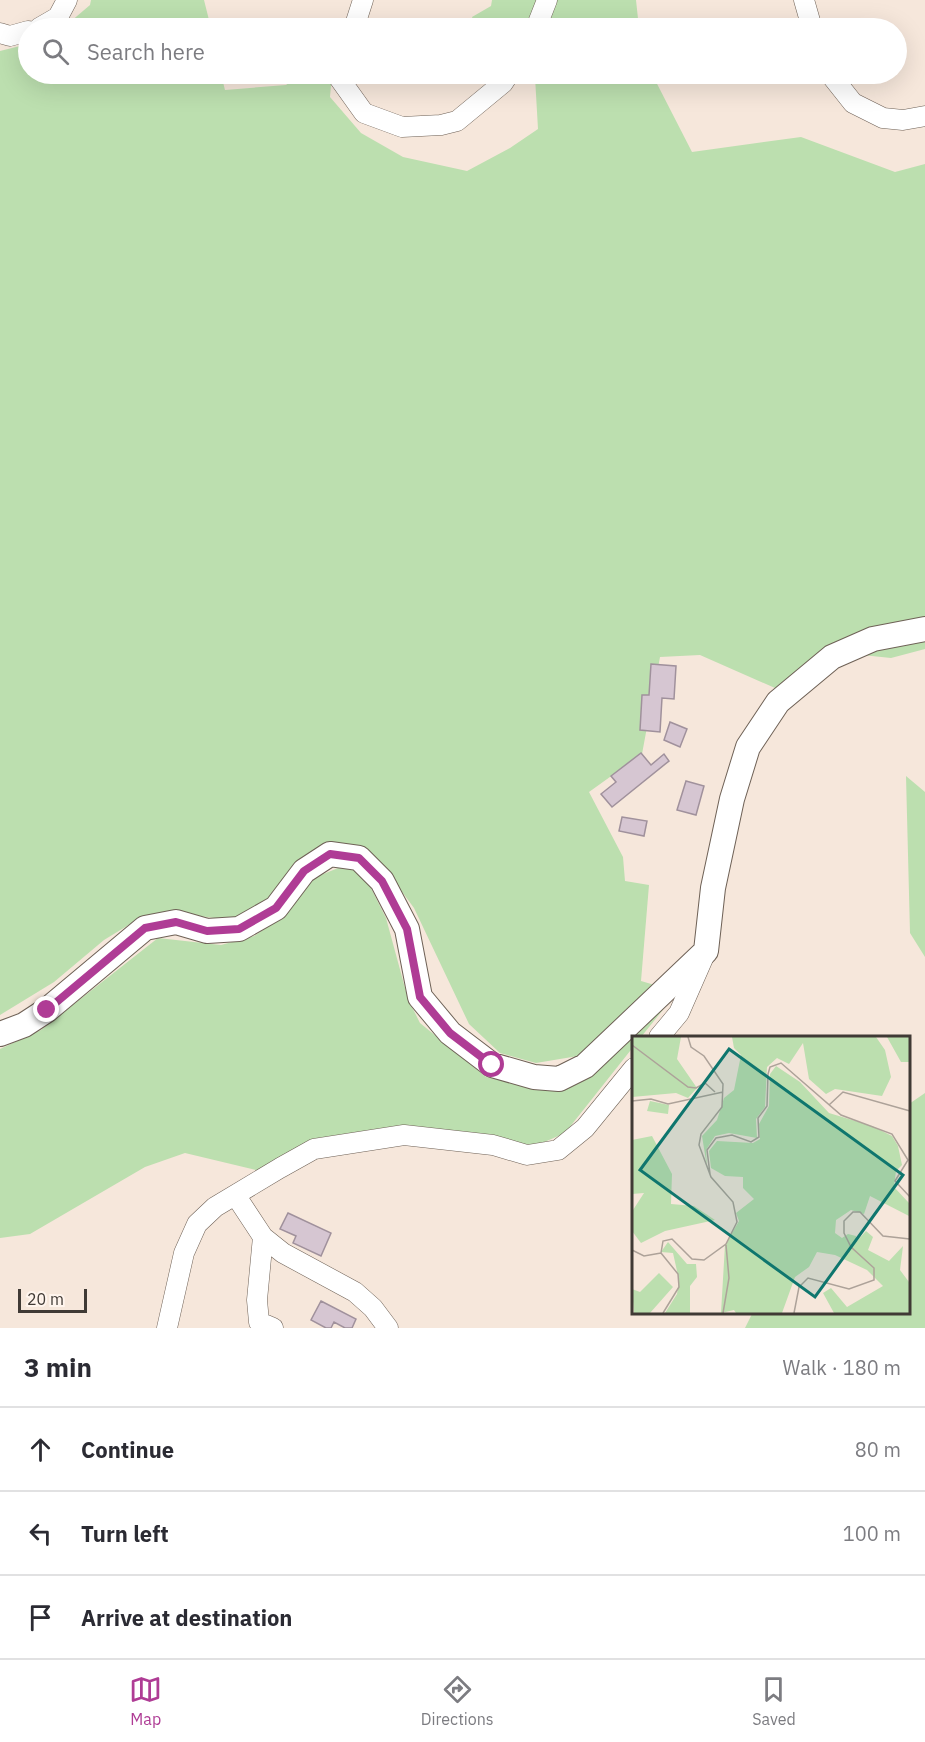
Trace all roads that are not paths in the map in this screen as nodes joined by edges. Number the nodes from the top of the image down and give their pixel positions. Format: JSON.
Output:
{"nodes":[{"id":1,"x":67,"y":0,"type":"edge"},
{"id":2,"x":363,"y":0,"type":"edge"},
{"id":3,"x":547,"y":0,"type":"edge"},
{"id":4,"x":804,"y":0,"type":"edge"},
{"id":5,"x":55,"y":18,"type":"edge"},
{"id":6,"x":357,"y":18,"type":"edge"},
{"id":7,"x":541,"y":18,"type":"edge"},
{"id":8,"x":810,"y":18,"type":"edge"},
{"id":9,"x":0,"y":33,"type":"edge"},
{"id":10,"x":18,"y":34,"type":"edge"},
{"id":11,"x":343,"y":84,"type":"edge"},
{"id":12,"x":502,"y":84,"type":"edge"},
{"id":13,"x":838,"y":84,"type":"edge"},
{"id":14,"x":925,"y":116,"type":"edge"},
{"id":15,"x":925,"y":629,"type":"edge"},
{"id":16,"x":706,"y":951,"type":"junction"},
{"id":17,"x":0,"y":1034,"type":"edge"},
{"id":18,"x":660,"y":1036,"type":"edge"},
{"id":19,"x":632,"y":1070,"type":"edge"},
{"id":20,"x":236,"y":1196,"type":"junction"},
{"id":21,"x":263,"y":1237,"type":"junction"},
{"id":22,"x":167,"y":1328,"type":"edge"},
{"id":23,"x":273,"y":1328,"type":"edge"},
{"id":24,"x":388,"y":1328,"type":"edge"}],
"edges":[{"from":1,"to":5,"type":"street"},
{"from":2,"to":6,"type":"street"},
{"from":3,"to":7,"type":"street"},
{"from":4,"to":8,"type":"street"},
{"from":9,"to":10,"type":"street"},
{"from":11,"to":12,"type":"street"},
{"from":13,"to":14,"type":"street"},
{"from":15,"to":16,"type":"street"},
{"from":16,"to":17,"type":"street"},
{"from":16,"to":18,"type":"street"},
{"from":19,"to":20,"type":"street"},
{"from":20,"to":21,"type":"street"},
{"from":20,"to":22,"type":"street"},
{"from":21,"to":23,"type":"street"},
{"from":21,"to":24,"type":"street"}]}
